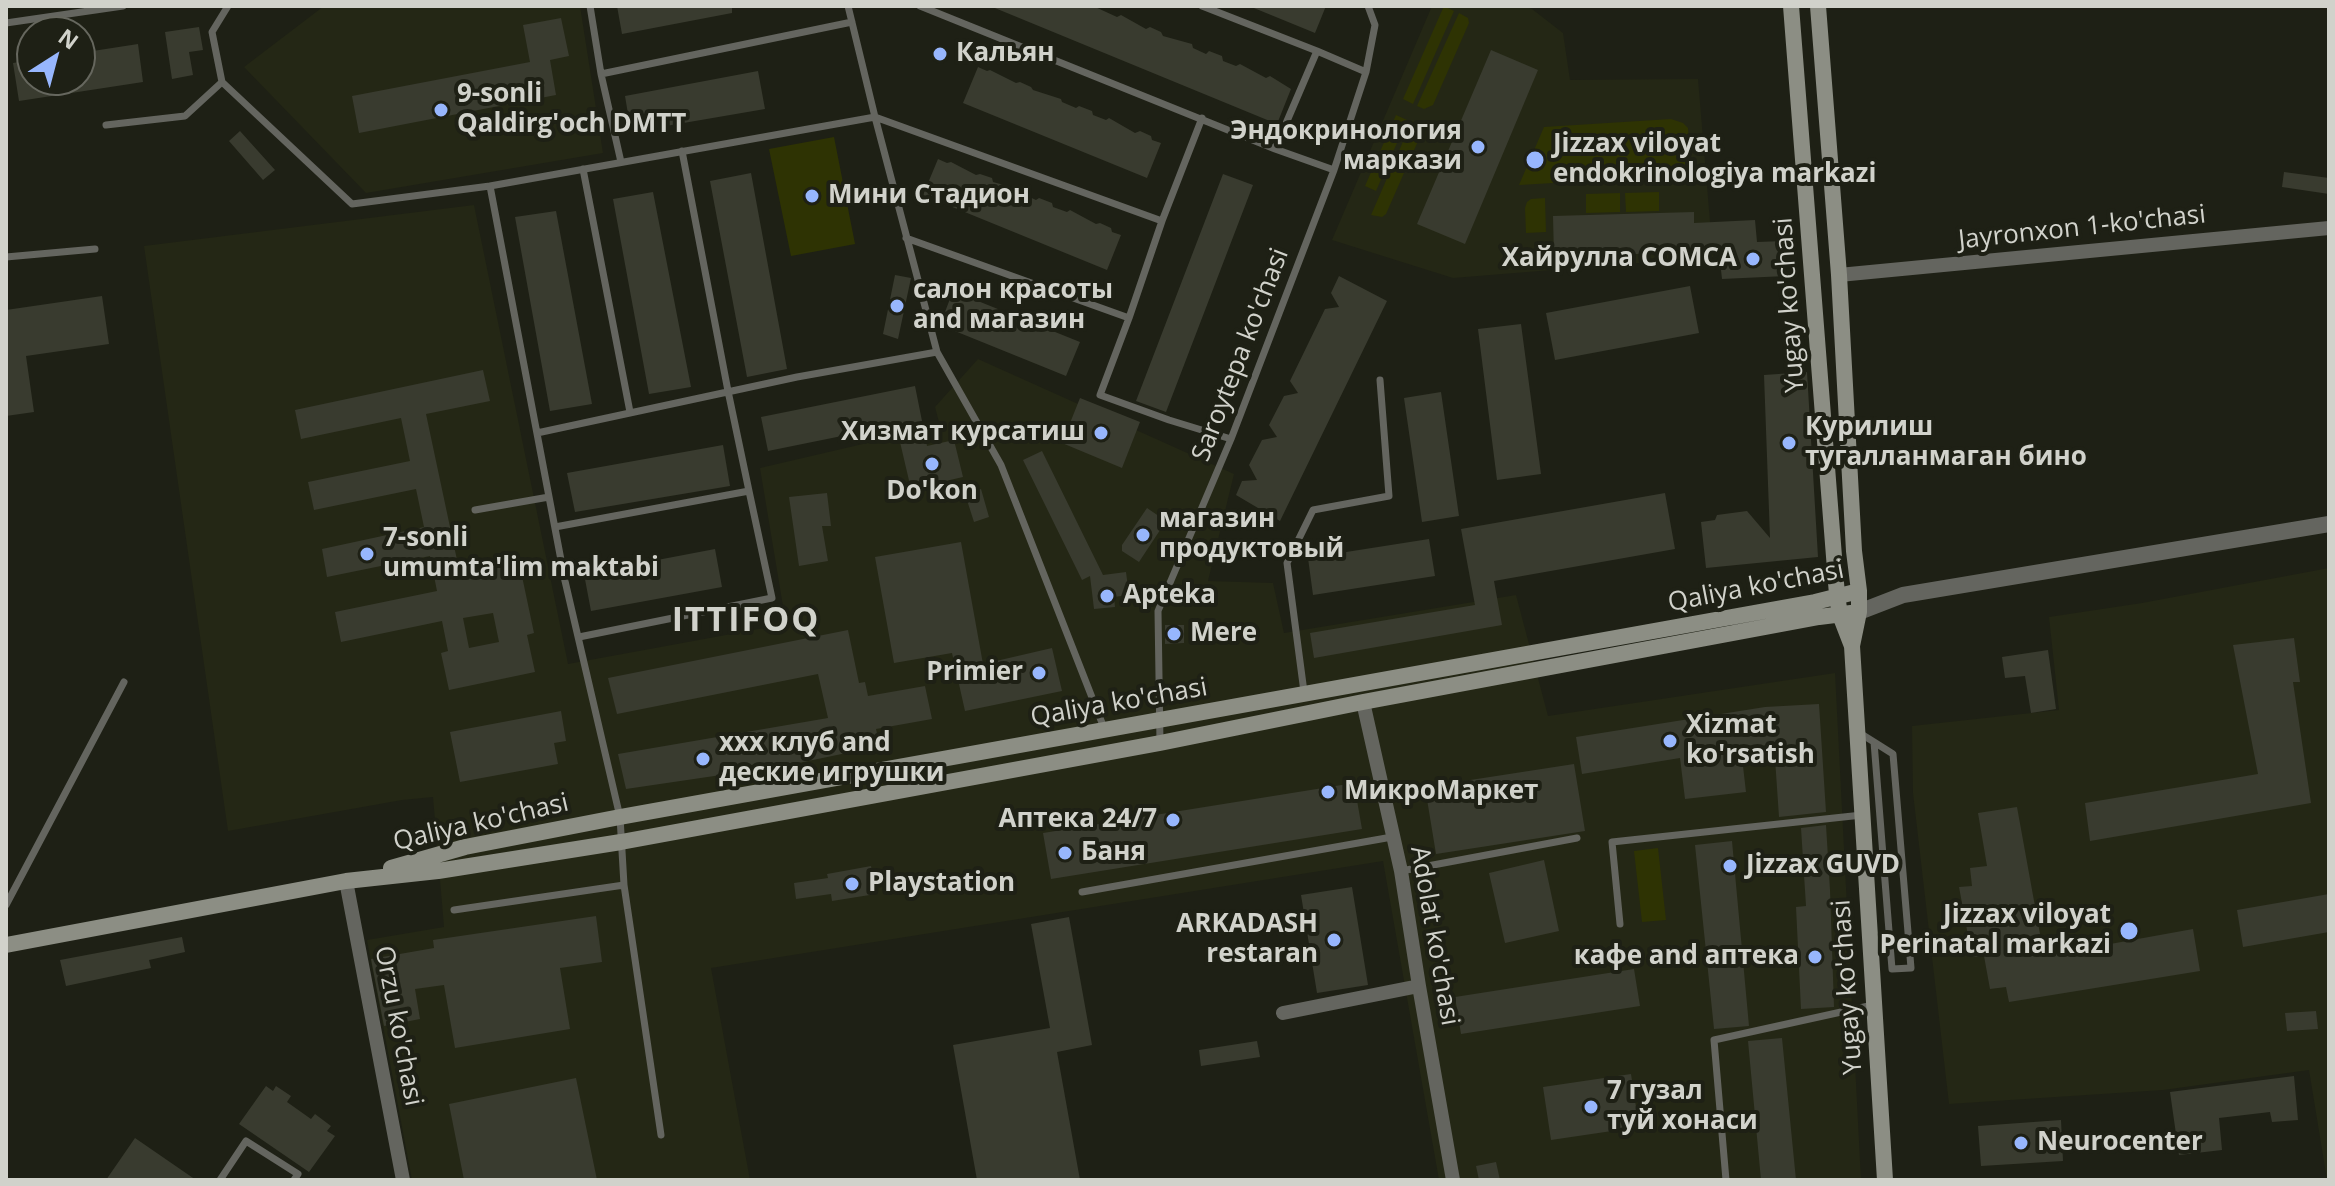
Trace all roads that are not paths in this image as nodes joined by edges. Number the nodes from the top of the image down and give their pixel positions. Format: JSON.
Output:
{"nodes":[{"id":1,"x":123,"y":6,"type":"edge"},
{"id":2,"x":228,"y":6,"type":"edge"},
{"id":3,"x":590,"y":6,"type":"edge"},
{"id":4,"x":848,"y":6,"type":"edge"},
{"id":5,"x":920,"y":6,"type":"edge"},
{"id":6,"x":1202,"y":6,"type":"edge"},
{"id":7,"x":1368,"y":6,"type":"edge"},
{"id":8,"x":1791,"y":6,"type":"edge"},
{"id":9,"x":1818,"y":6,"type":"edge"},
{"id":10,"x":852,"y":22,"type":"junction"},
{"id":11,"x":6,"y":23,"type":"edge"},
{"id":12,"x":1317,"y":51,"type":"junction"},
{"id":13,"x":1366,"y":72,"type":"junction"},
{"id":14,"x":601,"y":74,"type":"junction"},
{"id":15,"x":222,"y":82,"type":"junction"},
{"id":16,"x":875,"y":117,"type":"junction"},
{"id":17,"x":1202,"y":118,"type":"junction"},
{"id":18,"x":106,"y":125,"type":"dead end"},
{"id":19,"x":1275,"y":149,"type":"junction"},
{"id":20,"x":682,"y":151,"type":"junction"},
{"id":21,"x":621,"y":162,"type":"junction"},
{"id":22,"x":583,"y":169,"type":"junction"},
{"id":23,"x":1334,"y":170,"type":"junction"},
{"id":24,"x":490,"y":186,"type":"junction"},
{"id":25,"x":1162,"y":221,"type":"junction"},
{"id":26,"x":2329,"y":228,"type":"edge"},
{"id":27,"x":906,"y":238,"type":"junction"},
{"id":28,"x":95,"y":249,"type":"dead end"},
{"id":29,"x":6,"y":257,"type":"edge"},
{"id":30,"x":1839,"y":275,"type":"junction"},
{"id":31,"x":1129,"y":318,"type":"junction"},
{"id":32,"x":937,"y":352,"type":"junction"},
{"id":33,"x":1380,"y":380,"type":"dead end"},
{"id":34,"x":728,"y":391,"type":"junction"},
{"id":35,"x":630,"y":412,"type":"junction"},
{"id":36,"x":537,"y":433,"type":"junction"},
{"id":37,"x":1231,"y":439,"type":"junction"},
{"id":38,"x":749,"y":491,"type":"junction"},
{"id":39,"x":549,"y":497,"type":"junction"},
{"id":40,"x":475,"y":510,"type":"dead end"},
{"id":41,"x":2329,"y":524,"type":"edge"},
{"id":42,"x":555,"y":527,"type":"junction"},
{"id":43,"x":1859,"y":591,"type":"junction"},
{"id":44,"x":1837,"y":595,"type":"junction"},
{"id":45,"x":1903,"y":595,"type":"junction"},
{"id":46,"x":1859,"y":612,"type":"junction"},
{"id":47,"x":1840,"y":615,"type":"junction"},
{"id":48,"x":579,"y":637,"type":"junction"},
{"id":49,"x":1852,"y":646,"type":"junction"},
{"id":50,"x":124,"y":682,"type":"dead end"},
{"id":51,"x":1304,"y":694,"type":"junction"},
{"id":52,"x":1363,"y":702,"type":"junction"},
{"id":53,"x":1161,"y":720,"type":"junction"},
{"id":54,"x":1105,"y":730,"type":"junction"},
{"id":55,"x":1856,"y":731,"type":"junction"},
{"id":56,"x":1874,"y":742,"type":"junction"},
{"id":57,"x":1160,"y":743,"type":"junction"},
{"id":58,"x":1862,"y":815,"type":"junction"},
{"id":59,"x":620,"y":817,"type":"junction"},
{"id":60,"x":1392,"y":837,"type":"junction"},
{"id":61,"x":1577,"y":838,"type":"dead end"},
{"id":62,"x":621,"y":842,"type":"junction"},
{"id":63,"x":1401,"y":871,"type":"junction"},
{"id":64,"x":346,"y":881,"type":"junction"},
{"id":65,"x":624,"y":885,"type":"junction"},
{"id":66,"x":1082,"y":892,"type":"dead end"},
{"id":67,"x":6,"y":905,"type":"edge"},
{"id":68,"x":454,"y":910,"type":"dead end"},
{"id":69,"x":1620,"y":924,"type":"dead end"},
{"id":70,"x":6,"y":945,"type":"edge"},
{"id":71,"x":1419,"y":986,"type":"junction"},
{"id":72,"x":1873,"y":1005,"type":"junction"},
{"id":73,"x":1283,"y":1013,"type":"dead end"},
{"id":74,"x":661,"y":1135,"type":"dead end"},
{"id":75,"x":220,"y":1180,"type":"edge"},
{"id":76,"x":294,"y":1180,"type":"edge"},
{"id":77,"x":403,"y":1180,"type":"edge"},
{"id":78,"x":1453,"y":1180,"type":"edge"},
{"id":79,"x":1726,"y":1180,"type":"edge"},
{"id":80,"x":1885,"y":1180,"type":"edge"}],
"edges":[{"from":1,"to":11,"type":"lane"},
{"from":2,"to":15,"type":"lane"},
{"from":3,"to":14,"type":"lane"},
{"from":4,"to":10,"type":"lane"},
{"from":5,"to":17,"type":"lane"},
{"from":6,"to":12,"type":"lane"},
{"from":7,"to":13,"type":"lane","name":"Saroytepa ko'chasi"},
{"from":8,"to":44,"type":"main road","name":"Yugay ko'chasi"},
{"from":9,"to":30,"type":"main road","name":"Yugay ko'chasi"},
{"from":10,"to":14,"type":"lane"},
{"from":10,"to":16,"type":"lane"},
{"from":12,"to":13,"type":"lane"},
{"from":12,"to":19,"type":"lane"},
{"from":13,"to":23,"type":"lane","name":"Saroytepa ko'chasi"},
{"from":14,"to":21,"type":"lane"},
{"from":15,"to":18,"type":"lane"},
{"from":15,"to":24,"type":"lane"},
{"from":16,"to":20,"type":"lane"},
{"from":16,"to":25,"type":"lane"},
{"from":16,"to":27,"type":"lane"},
{"from":17,"to":19,"type":"lane"},
{"from":17,"to":25,"type":"lane"},
{"from":19,"to":23,"type":"lane"},
{"from":20,"to":21,"type":"lane"},
{"from":20,"to":34,"type":"lane"},
{"from":21,"to":22,"type":"lane"},
{"from":22,"to":24,"type":"lane"},
{"from":22,"to":35,"type":"lane"},
{"from":23,"to":37,"type":"lane","name":"Saroytepa ko'chasi"},
{"from":24,"to":36,"type":"lane"},
{"from":25,"to":31,"type":"lane"},
{"from":26,"to":30,"type":"street","name":"Jayronxon 1-ko'chasi"},
{"from":27,"to":31,"type":"lane"},
{"from":27,"to":32,"type":"lane"},
{"from":28,"to":29,"type":"lane"},
{"from":30,"to":43,"type":"main road","name":"Yugay ko'chasi"},
{"from":31,"to":37,"type":"lane"},
{"from":32,"to":34,"type":"lane"},
{"from":32,"to":54,"type":"lane"},
{"from":33,"to":51,"type":"lane"},
{"from":34,"to":35,"type":"lane"},
{"from":34,"to":38,"type":"lane"},
{"from":35,"to":36,"type":"lane"},
{"from":36,"to":39,"type":"lane"},
{"from":37,"to":53,"type":"lane","name":"Saroytepa ko'chasi"},
{"from":38,"to":42,"type":"lane"},
{"from":38,"to":48,"type":"lane"},
{"from":39,"to":40,"type":"lane"},
{"from":39,"to":42,"type":"lane"},
{"from":41,"to":45,"type":"street","name":"Qaliya ko'chasi"},
{"from":42,"to":48,"type":"lane"},
{"from":43,"to":44,"type":"main road","name":"Qaliya ko'chasi"},
{"from":43,"to":45,"type":"street","name":"Qaliya ko'chasi"},
{"from":43,"to":46,"type":"main road","name":"Yugay ko'chasi"},
{"from":44,"to":47,"type":"main road","name":"Yugay ko'chasi"},
{"from":44,"to":51,"type":"main road","name":"Qaliya ko'chasi"},
{"from":45,"to":46,"type":"street","name":"Qaliya ko'chasi"},
{"from":46,"to":47,"type":"main road","name":"Qaliya ko'chasi"},
{"from":46,"to":49,"type":"main road","name":"Yugay ko'chasi"},
{"from":47,"to":49,"type":"main road","name":"Yugay ko'chasi"},
{"from":47,"to":52,"type":"main road","name":"Qaliya ko'chasi"},
{"from":48,"to":59,"type":"lane"},
{"from":49,"to":55,"type":"main road","name":"Yugay ko'chasi"},
{"from":50,"to":67,"type":"lane"},
{"from":51,"to":53,"type":"main road","name":"Qaliya ko'chasi"},
{"from":52,"to":57,"type":"main road","name":"Qaliya ko'chasi"},
{"from":52,"to":60,"type":"street","name":"Adolat ko'chasi"},
{"from":53,"to":54,"type":"main road","name":"Qaliya ko'chasi"},
{"from":53,"to":57,"type":"lane","name":"Saroytepa ko'chasi"},
{"from":54,"to":59,"type":"main road","name":"Qaliya ko'chasi"},
{"from":55,"to":56,"type":"lane"},
{"from":55,"to":58,"type":"main road","name":"Yugay ko'chasi"},
{"from":56,"to":56,"type":"lane"},
{"from":57,"to":62,"type":"main road","name":"Qaliya ko'chasi"},
{"from":58,"to":69,"type":"lane"},
{"from":58,"to":72,"type":"main road","name":"Yugay ko'chasi"},
{"from":59,"to":62,"type":"lane"},
{"from":59,"to":64,"type":"main road","name":"Qaliya ko'chasi"},
{"from":60,"to":63,"type":"street","name":"Adolat ko'chasi"},
{"from":60,"to":66,"type":"lane"},
{"from":61,"to":63,"type":"lane"},
{"from":62,"to":64,"type":"main road","name":"Qaliya ko'chasi"},
{"from":62,"to":65,"type":"lane"},
{"from":63,"to":71,"type":"street","name":"Adolat ko'chasi"},
{"from":64,"to":70,"type":"main road","name":"Qaliya ko'chasi"},
{"from":64,"to":77,"type":"street","name":"Orzu ko'chasi"},
{"from":65,"to":68,"type":"lane"},
{"from":65,"to":74,"type":"lane"},
{"from":71,"to":73,"type":"street"},
{"from":71,"to":78,"type":"street","name":"Adolat ko'chasi"},
{"from":72,"to":79,"type":"lane"},
{"from":72,"to":80,"type":"main road","name":"Yugay ko'chasi"},
{"from":75,"to":76,"type":"lane"}]}
